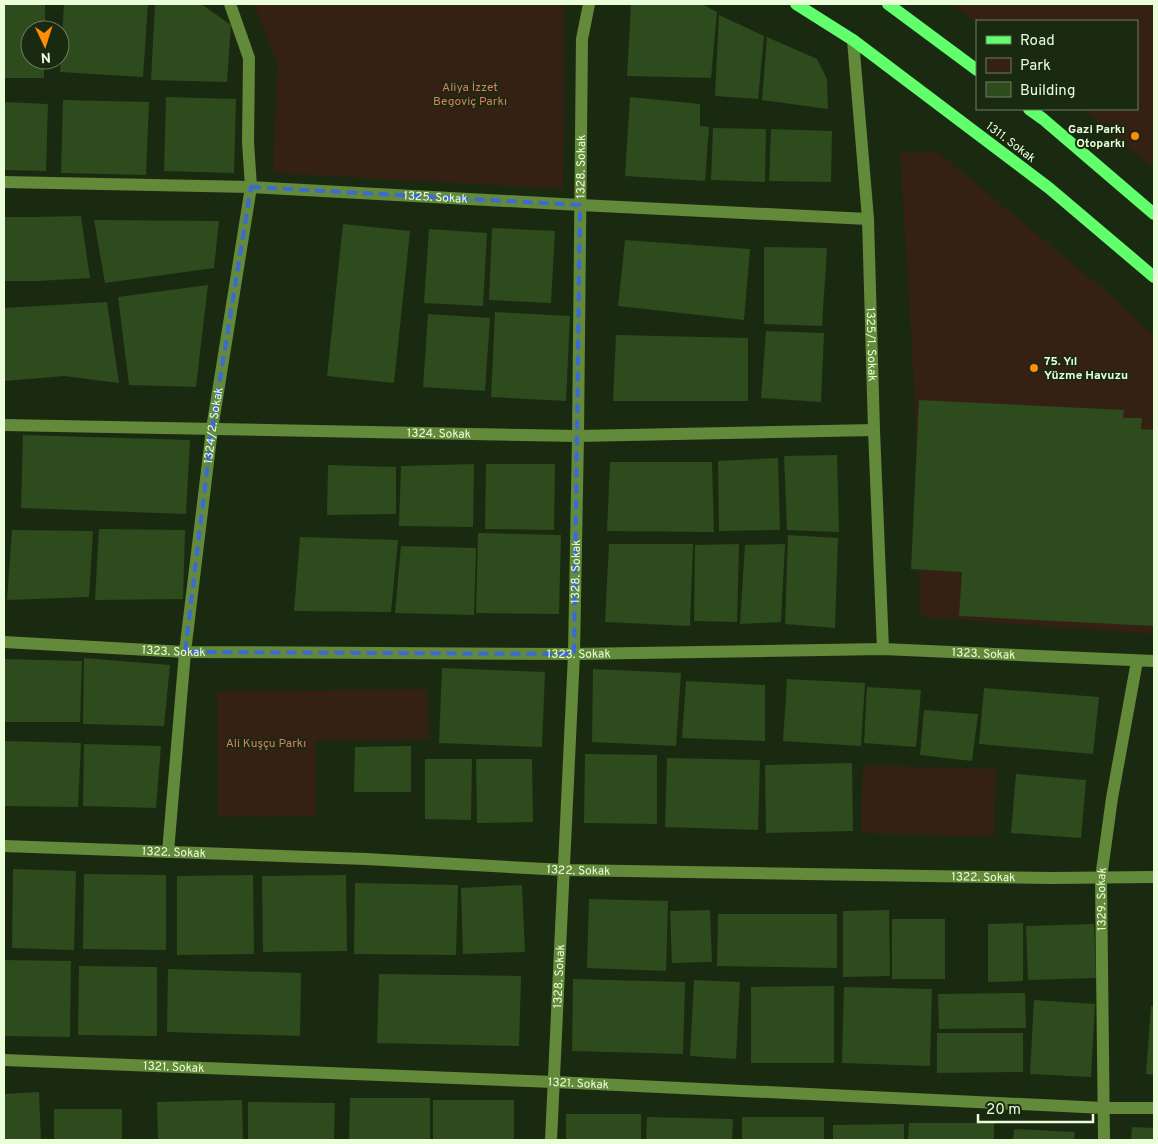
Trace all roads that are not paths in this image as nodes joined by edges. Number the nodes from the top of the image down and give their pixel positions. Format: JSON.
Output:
{"nodes":[{"id":1,"x":230,"y":4,"type":"edge"},
{"id":2,"x":589,"y":4,"type":"edge"},
{"id":3,"x":796,"y":4,"type":"edge"},
{"id":4,"x":888,"y":4,"type":"edge"},
{"id":5,"x":853,"y":40,"type":"junction"},
{"id":6,"x":976,"y":69,"type":"edge"},
{"id":7,"x":1030,"y":110,"type":"edge"},
{"id":8,"x":4,"y":182,"type":"edge"},
{"id":9,"x":251,"y":188,"type":"junction"},
{"id":10,"x":580,"y":205,"type":"junction"},
{"id":11,"x":1154,"y":214,"type":"edge"},
{"id":12,"x":868,"y":219,"type":"junction"},
{"id":13,"x":1154,"y":277,"type":"edge"},
{"id":14,"x":4,"y":425,"type":"edge"},
{"id":15,"x":212,"y":429,"type":"junction"},
{"id":16,"x":874,"y":430,"type":"junction"},
{"id":17,"x":578,"y":436,"type":"junction"},
{"id":18,"x":4,"y":642,"type":"edge"},
{"id":19,"x":883,"y":649,"type":"junction"},
{"id":20,"x":185,"y":652,"type":"junction"},
{"id":21,"x":574,"y":654,"type":"junction"},
{"id":22,"x":1137,"y":661,"type":"junction"},
{"id":23,"x":1154,"y":661,"type":"edge"},
{"id":24,"x":4,"y":846,"type":"edge"},
{"id":25,"x":168,"y":852,"type":"junction"},
{"id":26,"x":564,"y":870,"type":"junction"},
{"id":27,"x":1154,"y":877,"type":"edge"},
{"id":28,"x":1101,"y":878,"type":"junction"},
{"id":29,"x":4,"y":1060,"type":"edge"},
{"id":30,"x":554,"y":1082,"type":"junction"},
{"id":31,"x":1104,"y":1108,"type":"junction"},
{"id":32,"x":1154,"y":1108,"type":"edge"},
{"id":33,"x":551,"y":1140,"type":"edge"},
{"id":34,"x":1104,"y":1140,"type":"edge"}],
"edges":[{"from":1,"to":9,"type":"street","name":"1324/2. Sokak"},
{"from":2,"to":10,"type":"street","name":"1328. Sokak"},
{"from":3,"to":5,"type":"main road","name":"1311. Sokak"},
{"from":4,"to":6,"type":"main road"},
{"from":5,"to":12,"type":"street","name":"1325/1. Sokak"},
{"from":5,"to":13,"type":"main road","name":"1311. Sokak"},
{"from":7,"to":11,"type":"main road"},
{"from":8,"to":9,"type":"street","name":"1325. Sokak"},
{"from":9,"to":10,"type":"street","name":"1325. Sokak"},
{"from":9,"to":15,"type":"street","name":"1324/2. Sokak"},
{"from":10,"to":12,"type":"street","name":"1325. Sokak"},
{"from":10,"to":17,"type":"street","name":"1328. Sokak"},
{"from":12,"to":16,"type":"street","name":"1325/1. Sokak"},
{"from":14,"to":15,"type":"street","name":"1324. Sokak"},
{"from":15,"to":17,"type":"street","name":"1324. Sokak"},
{"from":15,"to":20,"type":"street","name":"1324/2. Sokak"},
{"from":16,"to":17,"type":"street","name":"1324. Sokak"},
{"from":16,"to":19,"type":"street","name":"1325/1. Sokak"},
{"from":17,"to":21,"type":"street","name":"1328. Sokak"},
{"from":18,"to":20,"type":"street","name":"1323. Sokak"},
{"from":19,"to":21,"type":"street","name":"1323. Sokak"},
{"from":19,"to":22,"type":"street","name":"1323. Sokak"},
{"from":20,"to":21,"type":"street","name":"1323. Sokak"},
{"from":20,"to":25,"type":"street","name":"1324/2. Sokak"},
{"from":21,"to":26,"type":"street","name":"1328. Sokak"},
{"from":22,"to":23,"type":"street","name":"1323. Sokak"},
{"from":22,"to":28,"type":"street","name":"1329. Sokak"},
{"from":24,"to":25,"type":"street","name":"1322. Sokak"},
{"from":25,"to":26,"type":"street","name":"1322. Sokak"},
{"from":26,"to":28,"type":"street","name":"1322. Sokak"},
{"from":26,"to":30,"type":"street","name":"1328. Sokak"},
{"from":27,"to":28,"type":"street","name":"1322. Sokak"},
{"from":28,"to":31,"type":"street","name":"1329. Sokak"},
{"from":29,"to":30,"type":"street","name":"1321. Sokak"},
{"from":30,"to":31,"type":"street","name":"1321. Sokak"},
{"from":30,"to":33,"type":"street","name":"1328. Sokak"},
{"from":31,"to":32,"type":"street","name":"1321. Sokak"},
{"from":31,"to":34,"type":"street","name":"1329. Sokak"}]}
